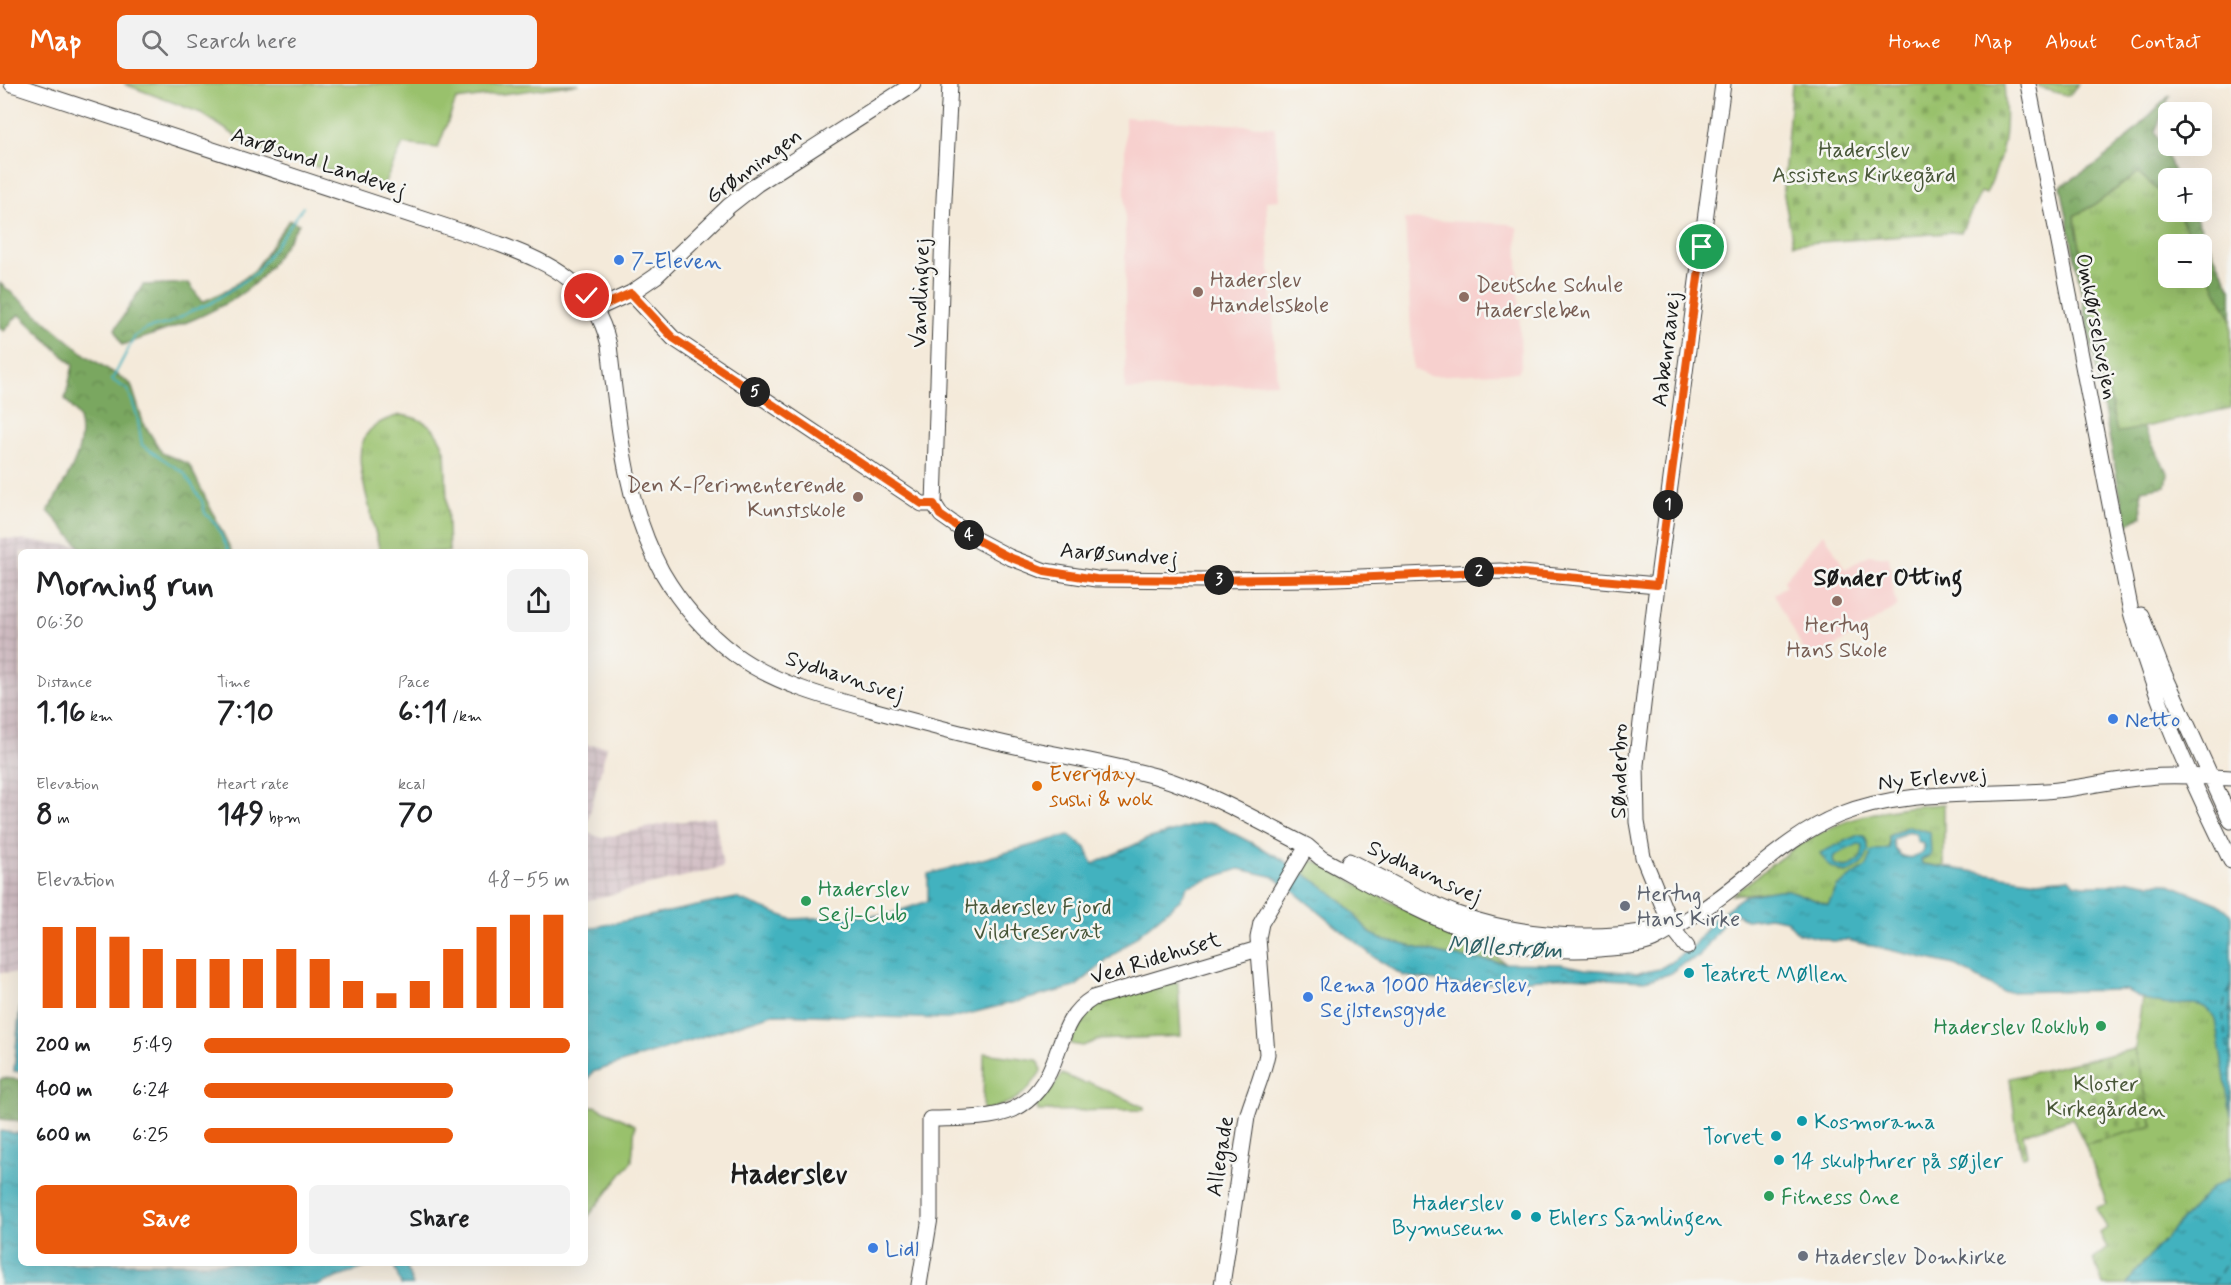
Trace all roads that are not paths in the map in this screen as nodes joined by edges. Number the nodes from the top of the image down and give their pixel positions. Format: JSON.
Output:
{"nodes":[{"id":1,"x":12,"y":84,"type":"edge"},
{"id":2,"x":913,"y":84,"type":"edge"},
{"id":3,"x":950,"y":84,"type":"edge"},
{"id":4,"x":1723,"y":84,"type":"edge"},
{"id":5,"x":2028,"y":84,"type":"edge"},
{"id":6,"x":631,"y":293,"type":"junction"},
{"id":7,"x":596,"y":309,"type":"junction"},
{"id":8,"x":934,"y":504,"type":"junction"},
{"id":9,"x":2125,"y":576,"type":"junction"},
{"id":10,"x":1657,"y":585,"type":"junction"},
{"id":11,"x":2158,"y":696,"type":"junction"},
{"id":12,"x":2189,"y":776,"type":"junction"},
{"id":13,"x":2211,"y":777,"type":"junction"},
{"id":14,"x":2231,"y":778,"type":"edge"},
{"id":15,"x":2231,"y":821,"type":"edge"},
{"id":16,"x":2231,"y":837,"type":"edge"},
{"id":17,"x":1303,"y":853,"type":"junction"},
{"id":18,"x":2231,"y":861,"type":"edge"},
{"id":19,"x":1672,"y":928,"type":"junction"},
{"id":20,"x":1687,"y":947,"type":"dead end"},
{"id":21,"x":1258,"y":949,"type":"junction"},
{"id":22,"x":930,"y":1218,"type":"junction"},
{"id":23,"x":919,"y":1285,"type":"edge"},
{"id":24,"x":928,"y":1285,"type":"edge"},
{"id":25,"x":1222,"y":1285,"type":"edge"}],
"edges":[{"from":1,"to":7,"type":"street","name":"Aarøsund Landevej"},
{"from":2,"to":6,"type":"street","name":"Grønningen"},
{"from":3,"to":8,"type":"street","name":"Vandlingvej"},
{"from":4,"to":10,"type":"street","name":"Aabenraavej"},
{"from":5,"to":9,"type":"street","name":"Omkørselsvejen"},
{"from":6,"to":7,"type":"street","name":"Grønningen"},
{"from":6,"to":8,"type":"street","name":"Aarøsundvej"},
{"from":7,"to":17,"type":"street","name":"Sydhavnsvej"},
{"from":8,"to":10,"type":"street","name":"Aarøsundvej"},
{"from":9,"to":11,"type":"street","name":"Omkørselsvejen"},
{"from":9,"to":13,"type":"street","name":"Omkørselsvejen"},
{"from":10,"to":19,"type":"street","name":"Sønderbro"},
{"from":11,"to":12,"type":"street","name":"Omkørselsvejen"},
{"from":11,"to":13,"type":"street"},
{"from":12,"to":13,"type":"street","name":"Ny Erlevvej"},
{"from":12,"to":16,"type":"street"},
{"from":12,"to":18,"type":"street","name":"Omkørselsvejen"},
{"from":12,"to":19,"type":"street","name":"Ny Erlevvej"},
{"from":13,"to":14,"type":"street","name":"Ny Erlevvej"},
{"from":13,"to":15,"type":"street","name":"Omkørselsvejen"},
{"from":17,"to":19,"type":"street","name":"Sydhavnsvej"},
{"from":17,"to":21,"type":"street","name":"Allegade"},
{"from":19,"to":20,"type":"street","name":"Sønderbro"},
{"from":21,"to":22,"type":"street","name":"Ved Ridehuset"},
{"from":21,"to":25,"type":"street","name":"Allegade"},
{"from":22,"to":23,"type":"street"},
{"from":22,"to":24,"type":"street"}]}
